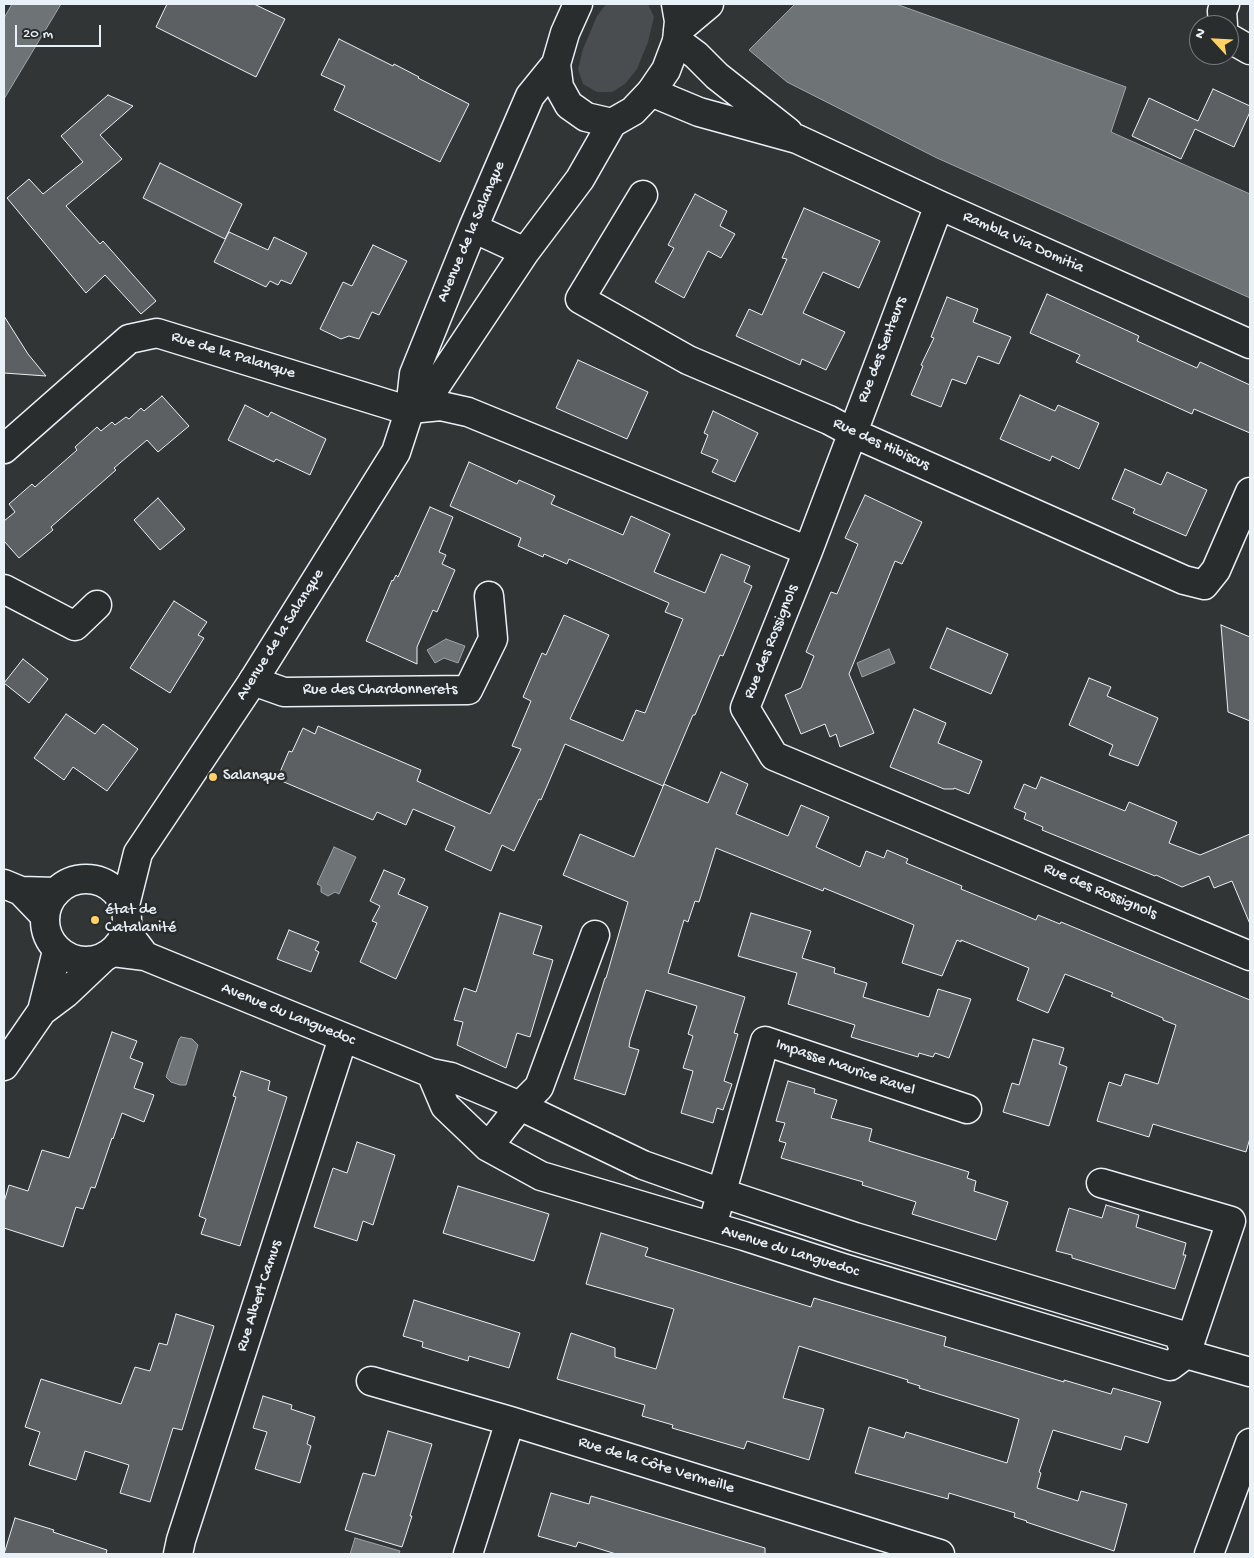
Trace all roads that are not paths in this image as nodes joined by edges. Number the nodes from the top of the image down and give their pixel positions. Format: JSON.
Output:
{"nodes":[{"id":1,"x":578,"y":4,"type":"edge"},
{"id":2,"x":676,"y":4,"type":"edge"},
{"id":3,"x":709,"y":4,"type":"edge"},
{"id":4,"x":677,"y":36,"type":"junction"},
{"id":5,"x":1239,"y":44,"type":"edge"},
{"id":6,"x":1250,"y":50,"type":"edge"},
{"id":7,"x":556,"y":64,"type":"junction"},
{"id":8,"x":651,"y":92,"type":"junction"},
{"id":9,"x":612,"y":123,"type":"junction"},
{"id":10,"x":797,"y":139,"type":"junction"},
{"id":11,"x":643,"y":195,"type":"dead end"},
{"id":12,"x":939,"y":205,"type":"junction"},
{"id":13,"x":473,"y":228,"type":"junction"},
{"id":14,"x":525,"y":252,"type":"junction"},
{"id":15,"x":1250,"y":344,"type":"edge"},
{"id":16,"x":410,"y":409,"type":"junction"},
{"id":17,"x":853,"y":433,"type":"junction"},
{"id":18,"x":4,"y":449,"type":"edge"},
{"id":19,"x":1250,"y":492,"type":"edge"},
{"id":20,"x":808,"y":551,"type":"junction"},
{"id":21,"x":4,"y":590,"type":"edge"},
{"id":22,"x":490,"y":596,"type":"dead end"},
{"id":23,"x":96,"y":605,"type":"dead end"},
{"id":24,"x":253,"y":681,"type":"junction"},
{"id":25,"x":138,"y":853,"type":"junction"},
{"id":26,"x":96,"y":880,"type":"junction"},
{"id":27,"x":12,"y":888,"type":"edge"},
{"id":28,"x":50,"y":904,"type":"junction"},
{"id":29,"x":595,"y":935,"type":"dead end"},
{"id":30,"x":117,"y":936,"type":"junction"},
{"id":31,"x":57,"y":951,"type":"junction"},
{"id":32,"x":1250,"y":956,"type":"edge"},
{"id":33,"x":42,"y":1011,"type":"junction"},
{"id":34,"x":343,"y":1038,"type":"junction"},
{"id":35,"x":4,"y":1066,"type":"edge"},
{"id":36,"x":431,"y":1073,"type":"junction"},
{"id":37,"x":520,"y":1106,"type":"junction"},
{"id":38,"x":967,"y":1109,"type":"dead end"},
{"id":39,"x":488,"y":1146,"type":"junction"},
{"id":40,"x":1101,"y":1182,"type":"dead end"},
{"id":41,"x":722,"y":1193,"type":"junction"},
{"id":42,"x":712,"y":1228,"type":"junction"},
{"id":43,"x":1186,"y":1354,"type":"junction"},
{"id":44,"x":1250,"y":1372,"type":"edge"},
{"id":45,"x":371,"y":1381,"type":"dead end"},
{"id":46,"x":510,"y":1421,"type":"junction"},
{"id":47,"x":1250,"y":1443,"type":"edge"},
{"id":48,"x":178,"y":1554,"type":"edge"},
{"id":49,"x":468,"y":1554,"type":"edge"},
{"id":50,"x":940,"y":1554,"type":"edge"},
{"id":51,"x":1209,"y":1554,"type":"edge"}],
"edges":[{"from":1,"to":7,"type":"street"},
{"from":2,"to":4,"type":"street"},
{"from":3,"to":4,"type":"street"},
{"from":4,"to":8,"type":"street"},
{"from":4,"to":10,"type":"street","name":"Rambla Via Domitia"},
{"from":5,"to":6,"type":"street"},
{"from":7,"to":9,"type":"street"},
{"from":7,"to":13,"type":"street","name":"Avenue de la Salanque"},
{"from":8,"to":9,"type":"street"},
{"from":8,"to":10,"type":"street","name":"Rambla Via Domitia"},
{"from":9,"to":14,"type":"street"},
{"from":10,"to":12,"type":"street","name":"Rambla Via Domitia"},
{"from":11,"to":17,"type":"street","name":"Rue des Hibiscus"},
{"from":12,"to":15,"type":"street","name":"Rambla Via Domitia"},
{"from":12,"to":17,"type":"street","name":"Rue des Senteurs"},
{"from":13,"to":14,"type":"street"},
{"from":13,"to":16,"type":"street","name":"Avenue de la Salanque"},
{"from":14,"to":16,"type":"street"},
{"from":16,"to":18,"type":"street","name":"Rue de la Palanque"},
{"from":16,"to":20,"type":"street"},
{"from":16,"to":24,"type":"street","name":"Avenue de la Salanque"},
{"from":17,"to":19,"type":"street","name":"Rue des Hibiscus"},
{"from":17,"to":20,"type":"street","name":"Rue des Senteurs"},
{"from":20,"to":32,"type":"street","name":"Rue des Rossignols"},
{"from":21,"to":23,"type":"street"},
{"from":22,"to":24,"type":"street","name":"Rue des Chardonnerets"},
{"from":24,"to":25,"type":"street","name":"Avenue de la Salanque"},
{"from":25,"to":26,"type":"street","name":"Avenue de la Salanque"},
{"from":25,"to":30,"type":"street","name":"Avenue de la Salanque"},
{"from":26,"to":28,"type":"street"},
{"from":26,"to":30,"type":"street"},
{"from":27,"to":28,"type":"street"},
{"from":28,"to":31,"type":"street"},
{"from":29,"to":37,"type":"street"},
{"from":30,"to":31,"type":"street"},
{"from":30,"to":33,"type":"street"},
{"from":30,"to":34,"type":"street","name":"Avenue du Languedoc"},
{"from":31,"to":33,"type":"street"},
{"from":33,"to":35,"type":"street"},
{"from":34,"to":36,"type":"street","name":"Avenue du Languedoc"},
{"from":34,"to":48,"type":"street","name":"Rue Albert Camus"},
{"from":36,"to":37,"type":"street","name":"Avenue du Languedoc"},
{"from":36,"to":39,"type":"street","name":"Avenue du Languedoc"},
{"from":37,"to":39,"type":"street"},
{"from":37,"to":41,"type":"street","name":"Avenue du Languedoc"},
{"from":38,"to":41,"type":"street","name":"Impasse Maurice Ravel"},
{"from":39,"to":42,"type":"street","name":"Avenue du Languedoc"},
{"from":40,"to":43,"type":"street"},
{"from":41,"to":42,"type":"street","name":"Impasse Maurice Ravel"},
{"from":41,"to":43,"type":"street","name":"Avenue du Languedoc"},
{"from":42,"to":43,"type":"street","name":"Avenue du Languedoc"},
{"from":43,"to":44,"type":"street"},
{"from":45,"to":46,"type":"street","name":"Rue de la Côte Vermeille"},
{"from":46,"to":49,"type":"street"},
{"from":46,"to":50,"type":"street","name":"Rue de la Côte Vermeille"},
{"from":47,"to":51,"type":"street"}]}
